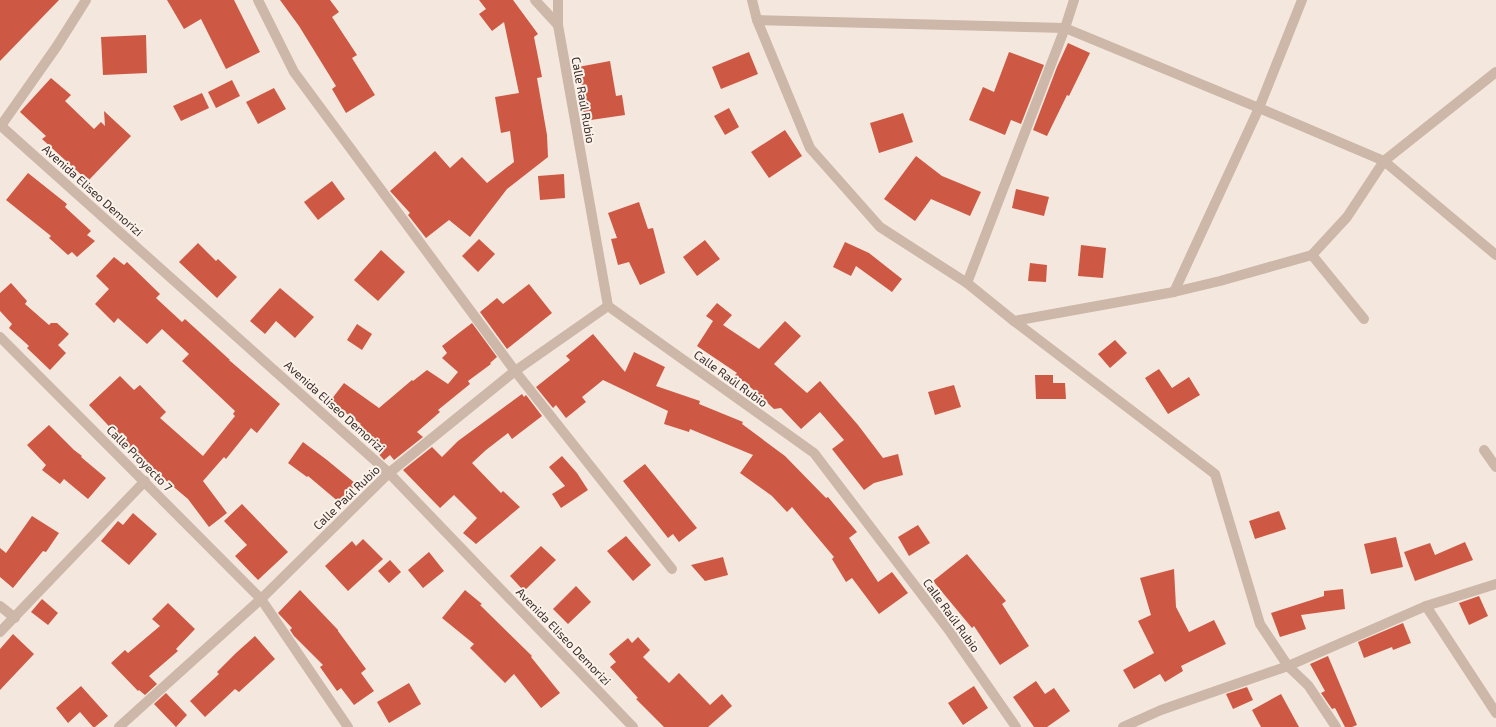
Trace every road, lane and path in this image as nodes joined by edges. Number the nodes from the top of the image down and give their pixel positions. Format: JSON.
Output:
{"nodes":[{"id":1,"x":86,"y":0,"type":"edge"},
{"id":2,"x":258,"y":0,"type":"edge"},
{"id":3,"x":535,"y":0,"type":"edge"},
{"id":4,"x":558,"y":0,"type":"edge"},
{"id":5,"x":752,"y":0,"type":"edge"},
{"id":6,"x":1074,"y":0,"type":"edge"},
{"id":7,"x":1302,"y":0,"type":"edge"},
{"id":8,"x":757,"y":20,"type":"junction"},
{"id":9,"x":558,"y":25,"type":"junction"},
{"id":10,"x":1065,"y":28,"type":"junction"},
{"id":11,"x":1496,"y":72,"type":"edge"},
{"id":12,"x":1259,"y":108,"type":"junction"},
{"id":13,"x":0,"y":126,"type":"edge"},
{"id":14,"x":1384,"y":161,"type":"junction"},
{"id":15,"x":1312,"y":255,"type":"junction"},
{"id":16,"x":1496,"y":255,"type":"edge"},
{"id":17,"x":967,"y":283,"type":"junction"},
{"id":18,"x":1174,"y":292,"type":"junction"},
{"id":19,"x":608,"y":306,"type":"junction"},
{"id":20,"x":1364,"y":319,"type":"dead end"},
{"id":21,"x":1014,"y":321,"type":"junction"},
{"id":22,"x":2,"y":340,"type":"edge"},
{"id":23,"x":515,"y":371,"type":"junction"},
{"id":24,"x":1484,"y":450,"type":"dead end"},
{"id":25,"x":1496,"y":467,"type":"edge"},
{"id":26,"x":390,"y":473,"type":"junction"},
{"id":27,"x":144,"y":481,"type":"junction"},
{"id":28,"x":672,"y":569,"type":"dead end"},
{"id":29,"x":1496,"y":584,"type":"edge"},
{"id":30,"x":261,"y":599,"type":"junction"},
{"id":31,"x":0,"y":606,"type":"edge"},
{"id":32,"x":1426,"y":606,"type":"junction"},
{"id":33,"x":15,"y":618,"type":"junction"},
{"id":34,"x":0,"y":632,"type":"edge"},
{"id":35,"x":1288,"y":666,"type":"junction"},
{"id":36,"x":1496,"y":713,"type":"edge"},
{"id":37,"x":119,"y":727,"type":"edge"},
{"id":38,"x":348,"y":727,"type":"edge"},
{"id":39,"x":633,"y":727,"type":"edge"},
{"id":40,"x":1016,"y":727,"type":"edge"},
{"id":41,"x":1123,"y":727,"type":"edge"},
{"id":42,"x":1336,"y":727,"type":"edge"}],
"edges":[{"from":1,"to":13,"type":"street"},
{"from":2,"to":23,"type":"street"},
{"from":3,"to":9,"type":"street"},
{"from":4,"to":9,"type":"street","name":"Calle Raúl Rubio"},
{"from":5,"to":8,"type":"street"},
{"from":6,"to":10,"type":"street"},
{"from":7,"to":12,"type":"street"},
{"from":8,"to":10,"type":"street"},
{"from":8,"to":17,"type":"street"},
{"from":9,"to":19,"type":"street","name":"Calle Raúl Rubio"},
{"from":10,"to":12,"type":"street"},
{"from":10,"to":17,"type":"street"},
{"from":11,"to":14,"type":"street"},
{"from":12,"to":14,"type":"street"},
{"from":12,"to":18,"type":"street"},
{"from":13,"to":26,"type":"street","name":"Avenida Eliseo Demorizi"},
{"from":14,"to":15,"type":"street"},
{"from":14,"to":16,"type":"street"},
{"from":15,"to":18,"type":"street"},
{"from":15,"to":20,"type":"street"},
{"from":17,"to":21,"type":"street"},
{"from":18,"to":21,"type":"street"},
{"from":19,"to":23,"type":"street","name":"Calle Paúl Rubio"},
{"from":19,"to":40,"type":"street","name":"Calle Raúl Rubio"},
{"from":21,"to":35,"type":"street"},
{"from":22,"to":27,"type":"street","name":"Calle Proyecto 7"},
{"from":23,"to":26,"type":"street","name":"Calle Paúl Rubio"},
{"from":23,"to":28,"type":"street"},
{"from":24,"to":25,"type":"street"},
{"from":26,"to":30,"type":"street","name":"Calle Paúl Rubio"},
{"from":26,"to":39,"type":"street","name":"Avenida Eliseo Demorizi"},
{"from":27,"to":30,"type":"street","name":"Calle Proyecto 7"},
{"from":27,"to":33,"type":"street"},
{"from":29,"to":32,"type":"street"},
{"from":30,"to":37,"type":"street","name":"Calle Paúl Rubio"},
{"from":30,"to":38,"type":"street","name":"Calle Proyecto 7"},
{"from":31,"to":33,"type":"street"},
{"from":32,"to":35,"type":"street"},
{"from":32,"to":36,"type":"street"},
{"from":33,"to":34,"type":"street"},
{"from":35,"to":41,"type":"street"},
{"from":35,"to":42,"type":"street"}]}
